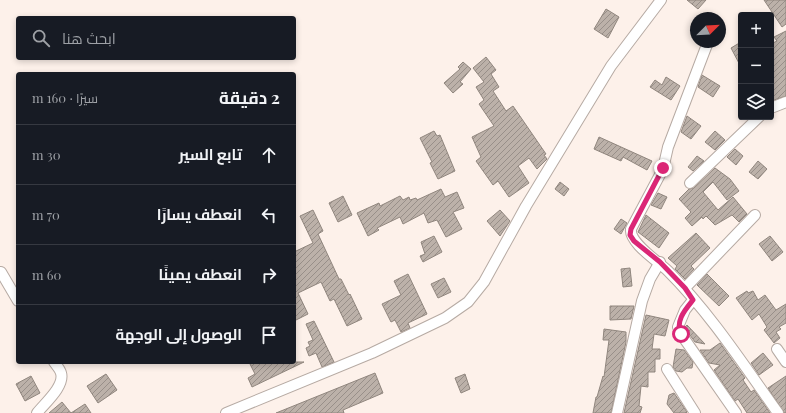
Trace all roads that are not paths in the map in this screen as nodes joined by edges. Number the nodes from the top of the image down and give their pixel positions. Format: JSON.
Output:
{"nodes":[{"id":1,"x":660,"y":0,"type":"edge"},
{"id":2,"x":706,"y":48,"type":"edge"},
{"id":3,"x":786,"y":102,"type":"edge"},
{"id":4,"x":774,"y":107,"type":"edge"},
{"id":5,"x":756,"y":120,"type":"edge"},
{"id":6,"x":690,"y":183,"type":"dead end"},
{"id":7,"x":755,"y":215,"type":"dead end"},
{"id":8,"x":660,"y":262,"type":"junction"},
{"id":9,"x":0,"y":272,"type":"edge"},
{"id":10,"x":685,"y":288,"type":"junction"},
{"id":11,"x":16,"y":298,"type":"edge"},
{"id":12,"x":693,"y":300,"type":"junction"},
{"id":13,"x":777,"y":348,"type":"dead end"},
{"id":14,"x":786,"y":362,"type":"edge"},
{"id":15,"x":55,"y":364,"type":"edge"},
{"id":16,"x":667,"y":369,"type":"dead end"},
{"id":17,"x":38,"y":413,"type":"edge"},
{"id":18,"x":226,"y":413,"type":"edge"},
{"id":19,"x":617,"y":413,"type":"edge"},
{"id":20,"x":696,"y":413,"type":"edge"},
{"id":21,"x":736,"y":413,"type":"edge"},
{"id":22,"x":778,"y":413,"type":"edge"}],
"edges":[{"from":1,"to":18,"type":"street"},
{"from":2,"to":8,"type":"street"},
{"from":3,"to":4,"type":"street"},
{"from":5,"to":6,"type":"street"},
{"from":7,"to":10,"type":"street"},
{"from":8,"to":10,"type":"street"},
{"from":8,"to":19,"type":"street"},
{"from":9,"to":11,"type":"street"},
{"from":10,"to":12,"type":"street"},
{"from":12,"to":21,"type":"street"},
{"from":12,"to":22,"type":"street"},
{"from":13,"to":14,"type":"street"},
{"from":15,"to":17,"type":"street"},
{"from":16,"to":20,"type":"street"}]}
